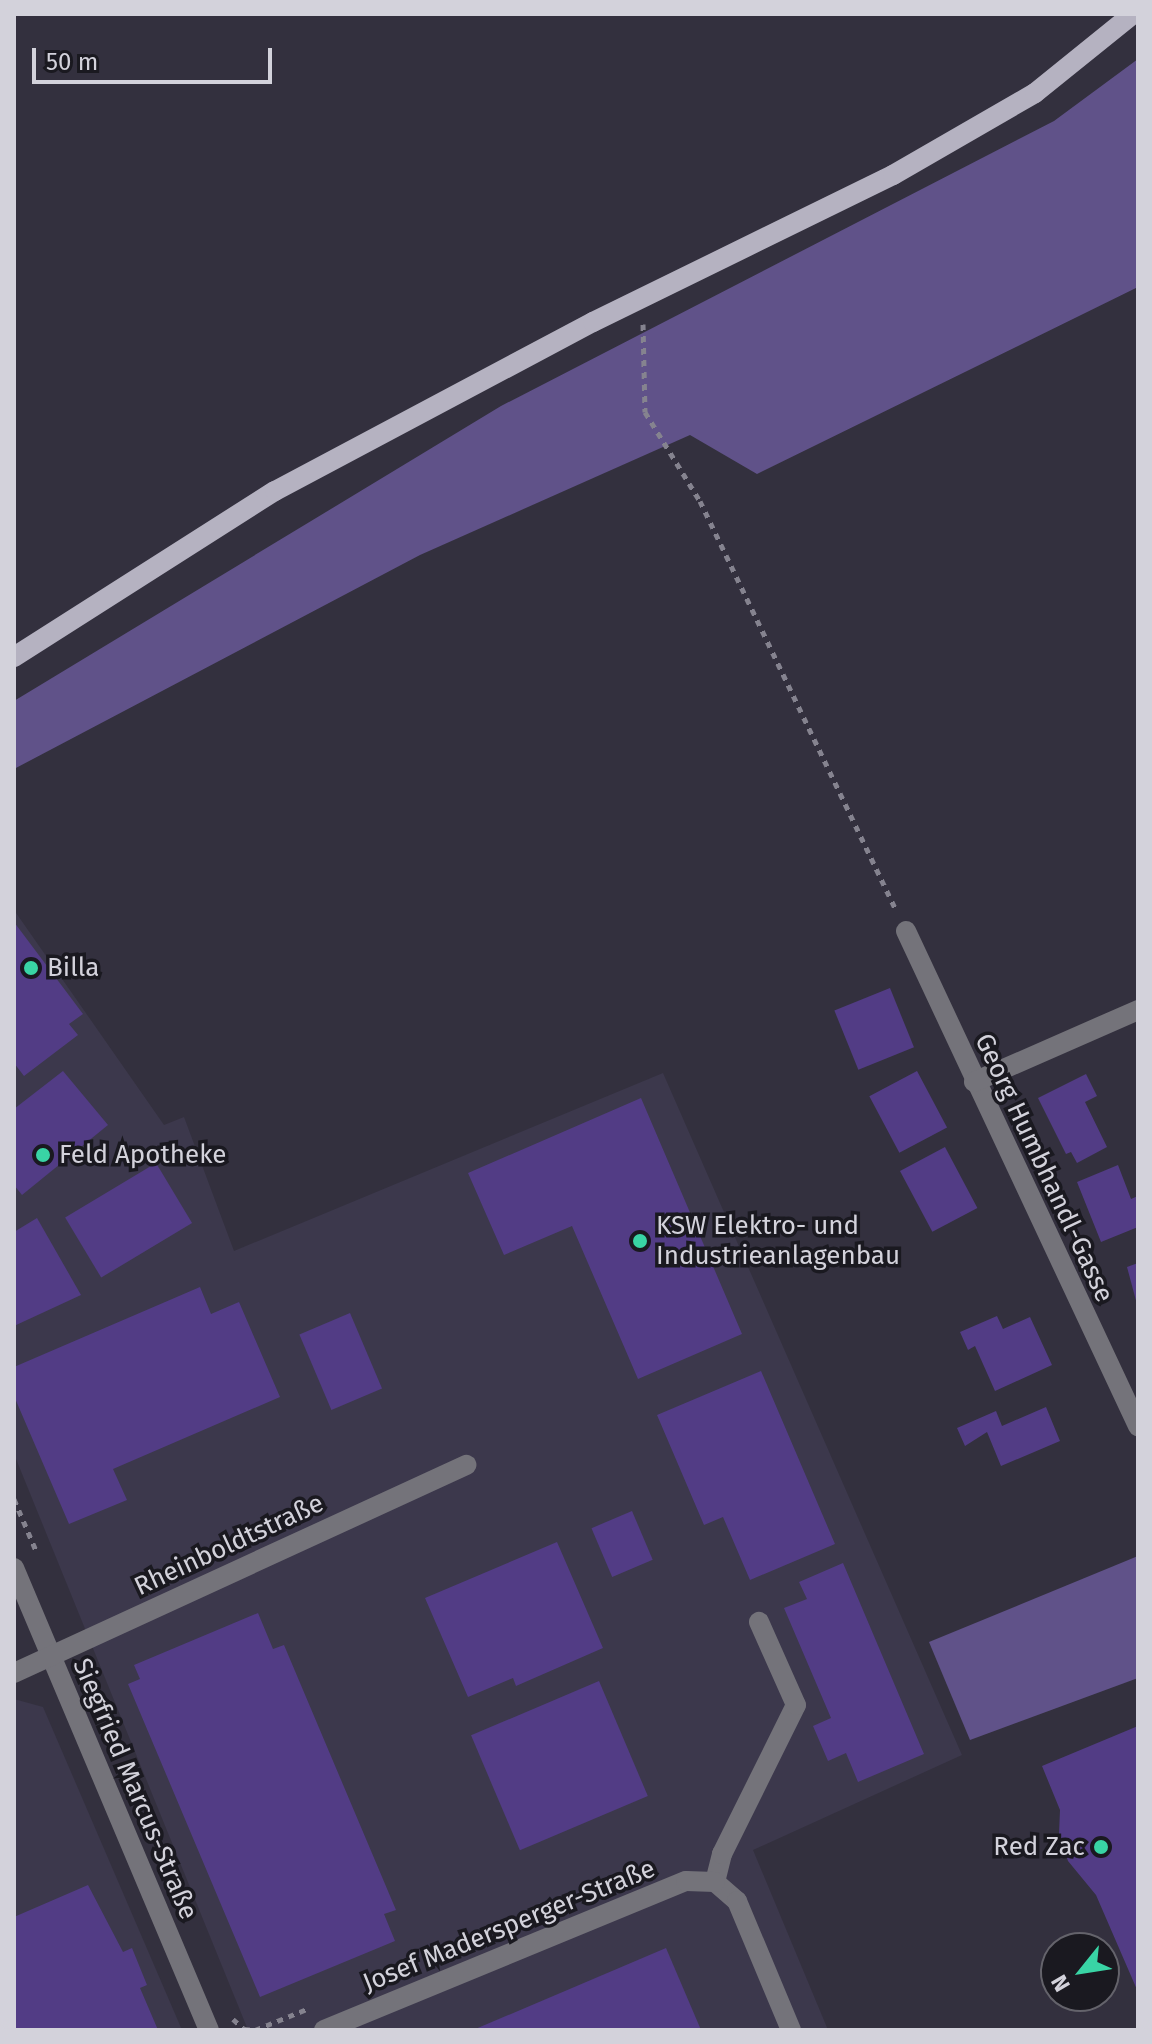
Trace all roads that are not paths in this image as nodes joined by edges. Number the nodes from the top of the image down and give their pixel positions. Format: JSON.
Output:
{"nodes":[{"id":1,"x":1133,"y":14,"type":"edge"},
{"id":2,"x":14,"y":657,"type":"edge"},
{"id":3,"x":906,"y":931,"type":"road end"},
{"id":4,"x":1138,"y":1010,"type":"edge"},
{"id":5,"x":974,"y":1082,"type":"junction"},
{"id":6,"x":1138,"y":1426,"type":"edge"},
{"id":7,"x":467,"y":1465,"type":"dead end"},
{"id":8,"x":14,"y":1568,"type":"edge"},
{"id":9,"x":759,"y":1622,"type":"dead end"},
{"id":10,"x":50,"y":1656,"type":"junction"},
{"id":11,"x":14,"y":1673,"type":"edge"},
{"id":12,"x":715,"y":1882,"type":"junction"},
{"id":13,"x":209,"y":2030,"type":"edge"},
{"id":14,"x":324,"y":2030,"type":"edge"},
{"id":15,"x":791,"y":2030,"type":"edge"}],
"edges":[{"from":1,"to":2,"type":"main road"},
{"from":3,"to":5,"type":"street","name":"Georg Humbhandl-Gasse"},
{"from":4,"to":5,"type":"street"},
{"from":5,"to":6,"type":"street","name":"Georg Humbhandl-Gasse"},
{"from":7,"to":10,"type":"street","name":"Rheinboldtstraße"},
{"from":8,"to":10,"type":"street","name":"Siegfried Marcus-Straße"},
{"from":9,"to":12,"type":"street"},
{"from":10,"to":11,"type":"street","name":"Rheinboldtstraße"},
{"from":10,"to":13,"type":"street","name":"Siegfried Marcus-Straße"},
{"from":12,"to":14,"type":"street","name":"Josef Madersperger-Straße"},
{"from":12,"to":15,"type":"street"}]}
